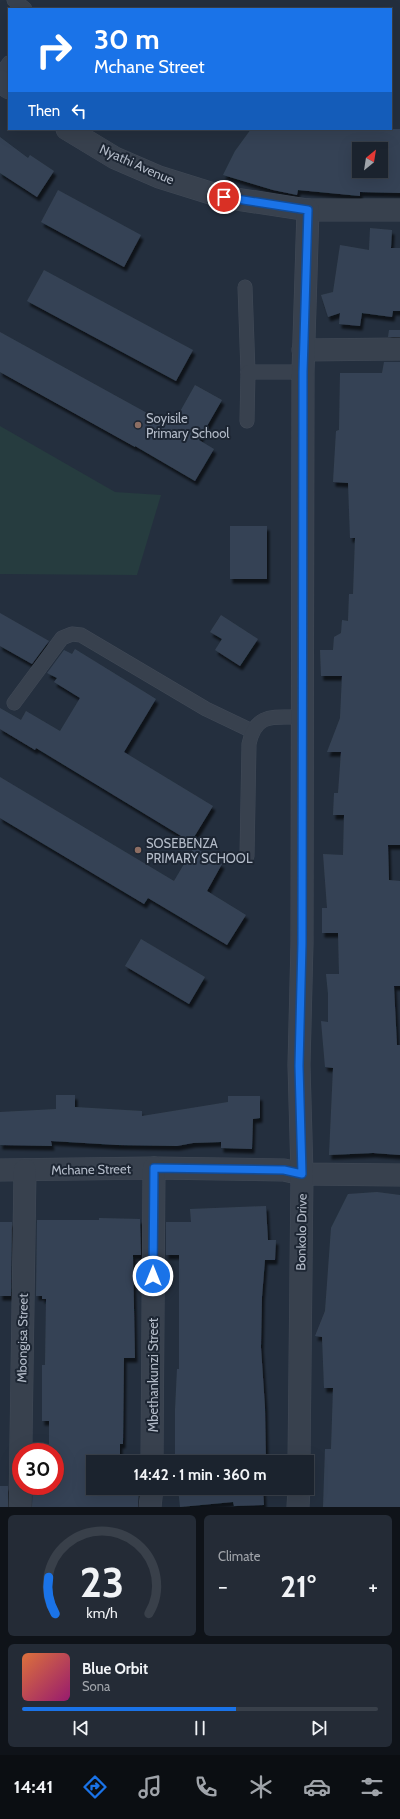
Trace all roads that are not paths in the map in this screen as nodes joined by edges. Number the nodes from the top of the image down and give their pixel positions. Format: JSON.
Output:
{"nodes":[{"id":1,"x":14,"y":0,"type":"edge"},
{"id":2,"x":24,"y":8,"type":"edge"},
{"id":3,"x":8,"y":64,"type":"edge"},
{"id":4,"x":0,"y":76,"type":"edge"},
{"id":5,"x":0,"y":81,"type":"edge"},
{"id":6,"x":8,"y":87,"type":"edge"},
{"id":7,"x":69,"y":130,"type":"edge"},
{"id":8,"x":308,"y":210,"type":"junction"},
{"id":9,"x":400,"y":210,"type":"edge"},
{"id":10,"x":245,"y":287,"type":"dead end"},
{"id":11,"x":400,"y":349,"type":"edge"},
{"id":12,"x":303,"y":350,"type":"junction"},
{"id":13,"x":248,"y":372,"type":"junction"},
{"id":14,"x":303,"y":372,"type":"junction"},
{"id":15,"x":247,"y":421,"type":"dead end"},
{"id":16,"x":14,"y":703,"type":"dead end"},
{"id":17,"x":302,"y":717,"type":"junction"},
{"id":18,"x":252,"y":731,"type":"junction"},
{"id":19,"x":247,"y":856,"type":"dead end"},
{"id":20,"x":154,"y":1168,"type":"junction"},
{"id":21,"x":0,"y":1170,"type":"edge"},
{"id":22,"x":25,"y":1170,"type":"junction"},
{"id":23,"x":302,"y":1174,"type":"junction"},
{"id":24,"x":400,"y":1175,"type":"edge"},
{"id":25,"x":152,"y":1455,"type":"edge"},
{"id":26,"x":299,"y":1455,"type":"edge"},
{"id":27,"x":151,"y":1495,"type":"edge"},
{"id":28,"x":299,"y":1495,"type":"edge"},
{"id":29,"x":20,"y":1507,"type":"edge"},
{"id":30,"x":150,"y":1507,"type":"edge"},
{"id":31,"x":298,"y":1507,"type":"edge"}],
"edges":[{"from":1,"to":2,"type":"lane"},
{"from":3,"to":4,"type":"lane"},
{"from":5,"to":6,"type":"street"},
{"from":7,"to":8,"type":"street","name":"Nyathi Avenue"},
{"from":8,"to":9,"type":"street","name":"Nyathi Avenue"},
{"from":8,"to":12,"type":"street","name":"Bonkolo Drive"},
{"from":10,"to":13,"type":"lane"},
{"from":11,"to":12,"type":"street"},
{"from":12,"to":14,"type":"street","name":"Bonkolo Drive"},
{"from":13,"to":14,"type":"lane"},
{"from":13,"to":15,"type":"lane"},
{"from":14,"to":17,"type":"street","name":"Bonkolo Drive"},
{"from":16,"to":18,"type":"lane"},
{"from":17,"to":18,"type":"lane"},
{"from":17,"to":23,"type":"street","name":"Bonkolo Drive"},
{"from":18,"to":19,"type":"lane"},
{"from":20,"to":22,"type":"street","name":"Mchane Street"},
{"from":20,"to":23,"type":"street","name":"Mchane Street"},
{"from":20,"to":25,"type":"street","name":"Mbethankunzi Street"},
{"from":21,"to":22,"type":"street","name":"Mchane Street"},
{"from":22,"to":29,"type":"street","name":"Mbongisa Street"},
{"from":23,"to":24,"type":"street","name":"Mchane Street"},
{"from":23,"to":26,"type":"street","name":"Bonkolo Drive"},
{"from":27,"to":30,"type":"street"},
{"from":28,"to":31,"type":"street"}]}
